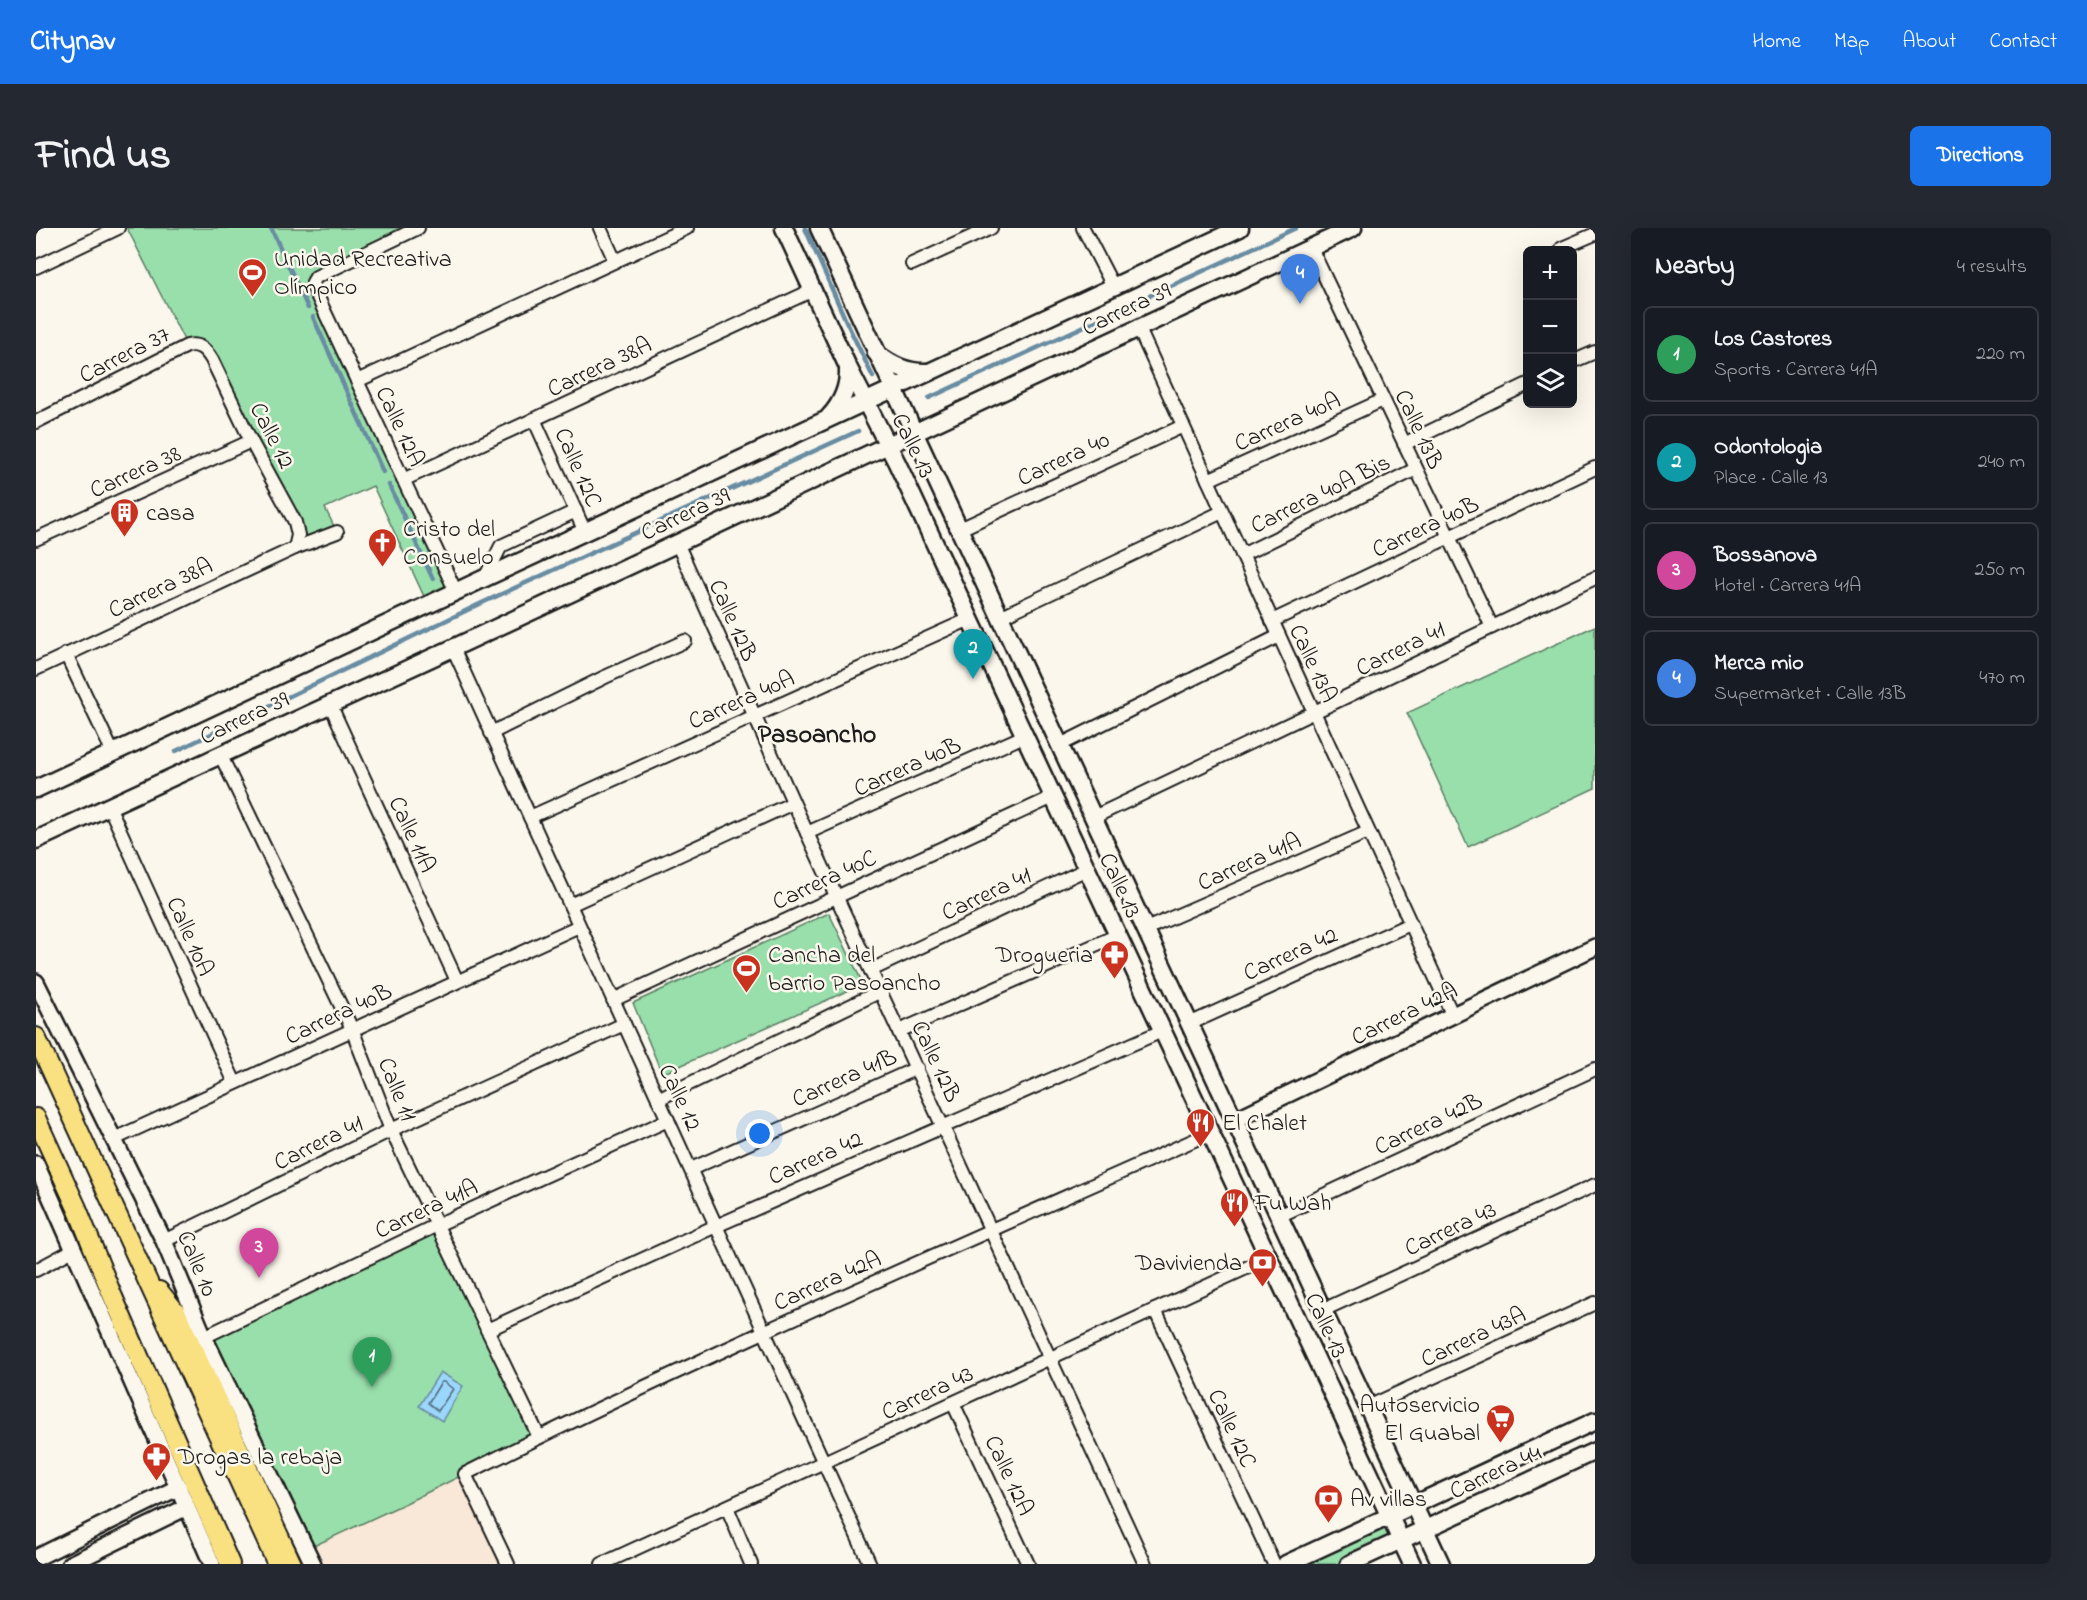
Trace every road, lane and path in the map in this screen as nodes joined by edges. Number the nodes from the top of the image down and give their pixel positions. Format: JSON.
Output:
{"nodes":[{"id":1,"x":118,"y":228,"type":"edge"},
{"id":2,"x":418,"y":228,"type":"edge"},
{"id":3,"x":600,"y":228,"type":"edge"},
{"id":4,"x":687,"y":228,"type":"edge"},
{"id":5,"x":784,"y":228,"type":"edge"},
{"id":6,"x":819,"y":228,"type":"edge"},
{"id":7,"x":991,"y":228,"type":"edge"},
{"id":8,"x":1083,"y":228,"type":"edge"},
{"id":9,"x":1240,"y":228,"type":"edge"},
{"id":10,"x":1353,"y":228,"type":"edge"},
{"id":11,"x":1595,"y":234,"type":"edge"},
{"id":12,"x":1567,"y":246,"type":"edge"},
{"id":13,"x":1311,"y":248,"type":"junction"},
{"id":14,"x":615,"y":261,"type":"junction"},
{"id":15,"x":912,"y":264,"type":"dead end"},
{"id":16,"x":36,"y":267,"type":"edge"},
{"id":17,"x":1114,"y":288,"type":"junction"},
{"id":18,"x":813,"y":290,"type":"junction"},
{"id":19,"x":1139,"y":329,"type":"junction"},
{"id":20,"x":200,"y":346,"type":"joint"},
{"id":21,"x":876,"y":352,"type":"junction"},
{"id":22,"x":1595,"y":352,"type":"edge"},
{"id":23,"x":1577,"y":360,"type":"edge"},
{"id":24,"x":848,"y":367,"type":"junction"},
{"id":25,"x":933,"y":372,"type":"junction"},
{"id":26,"x":357,"y":381,"type":"junction"},
{"id":27,"x":1523,"y":386,"type":"edge"},
{"id":28,"x":897,"y":396,"type":"junction"},
{"id":29,"x":1383,"y":400,"type":"junction"},
{"id":30,"x":868,"y":407,"type":"junction"},
{"id":31,"x":534,"y":419,"type":"junction"},
{"id":32,"x":826,"y":420,"type":"junction"},
{"id":33,"x":36,"y":422,"type":"edge"},
{"id":34,"x":1183,"y":426,"type":"junction"},
{"id":35,"x":913,"y":429,"type":"junction"},
{"id":36,"x":251,"y":441,"type":"junction"},
{"id":37,"x":886,"y":441,"type":"junction"},
{"id":38,"x":1404,"y":444,"type":"junction"},
{"id":39,"x":1595,"y":468,"type":"edge"},
{"id":40,"x":1416,"y":469,"type":"junction"},
{"id":41,"x":403,"y":480,"type":"junction"},
{"id":42,"x":1208,"y":480,"type":"junction"},
{"id":43,"x":576,"y":511,"type":"junction"},
{"id":44,"x":1222,"y":512,"type":"junction"},
{"id":45,"x":960,"y":529,"type":"junction"},
{"id":46,"x":337,"y":532,"type":"dead end"},
{"id":47,"x":585,"y":532,"type":"junction"},
{"id":48,"x":1449,"y":537,"type":"junction"},
{"id":49,"x":36,"y":539,"type":"edge"},
{"id":50,"x":676,"y":543,"type":"junction"},
{"id":51,"x":295,"y":548,"type":"junction"},
{"id":52,"x":1242,"y":555,"type":"junction"},
{"id":53,"x":485,"y":578,"type":"junction"},
{"id":54,"x":1595,"y":578,"type":"edge"},
{"id":55,"x":456,"y":592,"type":"junction"},
{"id":56,"x":1000,"y":617,"type":"junction"},
{"id":57,"x":970,"y":619,"type":"junction"},
{"id":58,"x":1272,"y":621,"type":"junction"},
{"id":59,"x":1492,"y":627,"type":"junction"},
{"id":60,"x":1279,"y":636,"type":"junction"},
{"id":61,"x":685,"y":641,"type":"dead end"},
{"id":62,"x":453,"y":648,"type":"junction"},
{"id":63,"x":66,"y":654,"type":"junction"},
{"id":64,"x":36,"y":669,"type":"edge"},
{"id":65,"x":330,"y":704,"type":"junction"},
{"id":66,"x":1314,"y":712,"type":"junction"},
{"id":67,"x":754,"y":717,"type":"junction"},
{"id":68,"x":491,"y":733,"type":"junction"},
{"id":69,"x":1024,"y":736,"type":"junction"},
{"id":70,"x":1060,"y":745,"type":"junction"},
{"id":71,"x":113,"y":753,"type":"junction"},
{"id":72,"x":220,"y":754,"type":"junction"},
{"id":73,"x":36,"y":789,"type":"edge"},
{"id":74,"x":1053,"y":797,"type":"junction"},
{"id":75,"x":793,"y":803,"type":"junction"},
{"id":76,"x":110,"y":806,"type":"junction"},
{"id":77,"x":530,"y":817,"type":"junction"},
{"id":78,"x":1094,"y":817,"type":"junction"},
{"id":79,"x":1368,"y":832,"type":"junction"},
{"id":80,"x":807,"y":834,"type":"junction"},
{"id":81,"x":36,"y":840,"type":"edge"},
{"id":82,"x":1087,"y":869,"type":"junction"},
{"id":83,"x":837,"y":897,"type":"junction"},
{"id":84,"x":570,"y":905,"type":"junction"},
{"id":85,"x":1410,"y":924,"type":"junction"},
{"id":86,"x":579,"y":926,"type":"junction"},
{"id":87,"x":1146,"y":929,"type":"junction"},
{"id":88,"x":1118,"y":935,"type":"junction"},
{"id":89,"x":1595,"y":947,"type":"edge"},
{"id":90,"x":871,"y":970,"type":"junction"},
{"id":91,"x":457,"y":981,"type":"junction"},
{"id":92,"x":36,"y":982,"type":"edge"},
{"id":93,"x":881,"y":991,"type":"junction"},
{"id":94,"x":613,"y":1000,"type":"junction"},
{"id":95,"x":1452,"y":1014,"type":"junction"},
{"id":96,"x":624,"y":1024,"type":"junction"},
{"id":97,"x":1189,"y":1024,"type":"junction"},
{"id":98,"x":352,"y":1029,"type":"junction"},
{"id":99,"x":899,"y":1031,"type":"junction"},
{"id":100,"x":1162,"y":1031,"type":"junction"},
{"id":101,"x":36,"y":1037,"type":"edge"},
{"id":102,"x":917,"y":1068,"type":"junction"},
{"id":103,"x":1595,"y":1069,"type":"edge"},
{"id":104,"x":234,"y":1083,"type":"junction"},
{"id":105,"x":658,"y":1099,"type":"junction"},
{"id":106,"x":36,"y":1118,"type":"edge"},
{"id":107,"x":668,"y":1120,"type":"junction"},
{"id":108,"x":1234,"y":1120,"type":"junction"},
{"id":109,"x":943,"y":1125,"type":"junction"},
{"id":110,"x":391,"y":1130,"type":"junction"},
{"id":111,"x":1210,"y":1133,"type":"junction"},
{"id":112,"x":114,"y":1139,"type":"junction"},
{"id":113,"x":36,"y":1164,"type":"edge"},
{"id":114,"x":691,"y":1169,"type":"junction"},
{"id":115,"x":1595,"y":1185,"type":"edge"},
{"id":116,"x":1280,"y":1216,"type":"junction"},
{"id":117,"x":437,"y":1225,"type":"junction"},
{"id":118,"x":716,"y":1226,"type":"junction"},
{"id":119,"x":992,"y":1230,"type":"junction"},
{"id":120,"x":164,"y":1241,"type":"junction"},
{"id":121,"x":73,"y":1250,"type":"junction"},
{"id":122,"x":1269,"y":1258,"type":"junction"},
{"id":123,"x":140,"y":1267,"type":"junction"},
{"id":124,"x":36,"y":1270,"type":"edge"},
{"id":125,"x":105,"y":1301,"type":"junction"},
{"id":126,"x":1595,"y":1303,"type":"edge"},
{"id":127,"x":1155,"y":1310,"type":"junction"},
{"id":128,"x":1323,"y":1310,"type":"junction"},
{"id":129,"x":487,"y":1330,"type":"junction"},
{"id":130,"x":765,"y":1332,"type":"junction"},
{"id":131,"x":204,"y":1337,"type":"junction"},
{"id":132,"x":1051,"y":1358,"type":"junction"},
{"id":133,"x":953,"y":1403,"type":"junction"},
{"id":134,"x":1368,"y":1407,"type":"junction"},
{"id":135,"x":1595,"y":1421,"type":"edge"},
{"id":136,"x":539,"y":1437,"type":"junction"},
{"id":137,"x":1595,"y":1451,"type":"edge"},
{"id":138,"x":824,"y":1462,"type":"junction"},
{"id":139,"x":179,"y":1487,"type":"junction"},
{"id":140,"x":1414,"y":1506,"type":"junction"},
{"id":141,"x":187,"y":1507,"type":"junction"},
{"id":142,"x":727,"y":1507,"type":"junction"},
{"id":143,"x":1389,"y":1517,"type":"junction"},
{"id":144,"x":1426,"y":1530,"type":"junction"},
{"id":145,"x":1401,"y":1540,"type":"junction"},
{"id":146,"x":36,"y":1558,"type":"edge"},
{"id":147,"x":623,"y":1560,"type":"edge"},
{"id":148,"x":70,"y":1564,"type":"edge"},
{"id":149,"x":212,"y":1564,"type":"edge"},
{"id":150,"x":230,"y":1564,"type":"edge"},
{"id":151,"x":277,"y":1564,"type":"edge"},
{"id":152,"x":292,"y":1564,"type":"edge"},
{"id":153,"x":313,"y":1564,"type":"edge"},
{"id":154,"x":508,"y":1564,"type":"edge"},
{"id":155,"x":602,"y":1564,"type":"edge"},
{"id":156,"x":752,"y":1564,"type":"edge"},
{"id":157,"x":870,"y":1564,"type":"edge"},
{"id":158,"x":1028,"y":1564,"type":"edge"},
{"id":159,"x":1145,"y":1564,"type":"edge"},
{"id":160,"x":1274,"y":1564,"type":"edge"},
{"id":161,"x":1286,"y":1564,"type":"edge"},
{"id":162,"x":1349,"y":1564,"type":"edge"},
{"id":163,"x":1412,"y":1564,"type":"edge"},
{"id":164,"x":1441,"y":1564,"type":"edge"}],
"edges":[{"from":1,"to":16,"type":"street"},
{"from":2,"to":26,"type":"street","name":"Calle 12A"},
{"from":3,"to":14,"type":"street"},
{"from":4,"to":14,"type":"street"},
{"from":5,"to":18,"type":"main road","name":"Calle 13"},
{"from":6,"to":21,"type":"main road","name":"Calle 13"},
{"from":7,"to":15,"type":"street"},
{"from":8,"to":17,"type":"street"},
{"from":9,"to":17,"type":"main road","name":"Carrera 39"},
{"from":10,"to":13,"type":"main road","name":"Carrera 39"},
{"from":11,"to":12,"type":"street"},
{"from":13,"to":19,"type":"main road","name":"Carrera 39"},
{"from":13,"to":29,"type":"street","name":"Calle 13B"},
{"from":14,"to":26,"type":"street"},
{"from":17,"to":25,"type":"main road","name":"Carrera 39"},
{"from":18,"to":24,"type":"main road","name":"Calle 13"},
{"from":18,"to":31,"type":"street","name":"Carrera 38A"},
{"from":19,"to":34,"type":"street","name":"Calle 13A"},
{"from":19,"to":35,"type":"main road","name":"Carrera 39"},
{"from":20,"to":33,"type":"street","name":"Carrera 37"},
{"from":20,"to":36,"type":"street","name":"Calle 12"},
{"from":21,"to":25,"type":"main road"},
{"from":21,"to":28,"type":"main road","name":"Calle 13"},
{"from":22,"to":23,"type":"street"},
{"from":24,"to":30,"type":"main road","name":"Calle 13"},
{"from":24,"to":32,"type":"main road"},
{"from":25,"to":28,"type":"main road","name":"Carrera 39"},
{"from":26,"to":41,"type":"street","name":"Calle 12A"},
{"from":27,"to":38,"type":"street"},
{"from":28,"to":30,"type":"main road","name":"Carrera 39"},
{"from":28,"to":35,"type":"main road","name":"Calle 13"},
{"from":29,"to":38,"type":"street","name":"Calle 13B"},
{"from":29,"to":42,"type":"street","name":"Carrera 40A"},
{"from":30,"to":32,"type":"main road","name":"Carrera 39"},
{"from":30,"to":37,"type":"main road","name":"Calle 13"},
{"from":31,"to":41,"type":"street","name":"Carrera 38A"},
{"from":31,"to":43,"type":"street","name":"Calle 12C"},
{"from":32,"to":47,"type":"main road","name":"Carrera 39"},
{"from":34,"to":42,"type":"street","name":"Calle 13A"},
{"from":34,"to":45,"type":"street","name":"Carrera 40"},
{"from":35,"to":37,"type":"main road","name":"Carrera 39"},
{"from":35,"to":45,"type":"main road","name":"Calle 13"},
{"from":36,"to":49,"type":"street","name":"Carrera 38"},
{"from":36,"to":51,"type":"street","name":"Calle 12"},
{"from":37,"to":50,"type":"main road","name":"Carrera 39"},
{"from":37,"to":57,"type":"main road","name":"Calle 13"},
{"from":38,"to":40,"type":"street","name":"Calle 13B"},
{"from":39,"to":48,"type":"street","name":"Carrera 40B"},
{"from":40,"to":48,"type":"street","name":"Calle 13B"},
{"from":40,"to":52,"type":"street","name":"Carrera 40A Bis"},
{"from":41,"to":55,"type":"street","name":"Calle 12A"},
{"from":42,"to":44,"type":"street","name":"Calle 13A"},
{"from":43,"to":47,"type":"street","name":"Calle 12C"},
{"from":43,"to":53,"type":"street"},
{"from":44,"to":52,"type":"street","name":"Calle 13A"},
{"from":44,"to":56,"type":"street"},
{"from":45,"to":56,"type":"main road","name":"Calle 13"},
{"from":46,"to":51,"type":"street","name":"Carrera 38A"},
{"from":47,"to":53,"type":"main road","name":"Carrera 39"},
{"from":48,"to":58,"type":"street","name":"Carrera 40B"},
{"from":48,"to":59,"type":"street","name":"Calle 13B"},
{"from":50,"to":62,"type":"main road","name":"Carrera 39"},
{"from":50,"to":67,"type":"street","name":"Calle 12B"},
{"from":51,"to":63,"type":"street","name":"Carrera 38A"},
{"from":52,"to":58,"type":"street","name":"Calle 13A"},
{"from":53,"to":55,"type":"main road","name":"Carrera 39"},
{"from":54,"to":59,"type":"street","name":"Carrera 41"},
{"from":55,"to":71,"type":"main road","name":"Carrera 39"},
{"from":56,"to":70,"type":"main road","name":"Calle 13"},
{"from":57,"to":67,"type":"street","name":"Carrera 40A"},
{"from":57,"to":69,"type":"main road","name":"Calle 13"},
{"from":58,"to":60,"type":"street","name":"Calle 13A"},
{"from":59,"to":66,"type":"street","name":"Carrera 41"},
{"from":60,"to":66,"type":"street","name":"Calle 13A"},
{"from":60,"to":70,"type":"street"},
{"from":61,"to":68,"type":"street"},
{"from":62,"to":65,"type":"main road","name":"Carrera 39"},
{"from":62,"to":68,"type":"street","name":"Calle 12"},
{"from":63,"to":64,"type":"street","name":"Carrera 38A"},
{"from":63,"to":71,"type":"street"},
{"from":65,"to":72,"type":"main road","name":"Carrera 39"},
{"from":65,"to":91,"type":"street","name":"Calle 11A"},
{"from":66,"to":78,"type":"street","name":"Carrera 41"},
{"from":66,"to":79,"type":"street","name":"Calle 13A"},
{"from":67,"to":75,"type":"street","name":"Calle 12B"},
{"from":67,"to":77,"type":"street","name":"Carrera 40A"},
{"from":68,"to":77,"type":"street","name":"Calle 12"},
{"from":69,"to":74,"type":"main road","name":"Calle 13"},
{"from":69,"to":80,"type":"street","name":"Carrera 40B"},
{"from":70,"to":78,"type":"main road","name":"Calle 13"},
{"from":71,"to":73,"type":"main road","name":"Carrera 39"},
{"from":72,"to":76,"type":"main road","name":"Carrera 39"},
{"from":72,"to":98,"type":"street","name":"Calle 11"},
{"from":74,"to":82,"type":"main road","name":"Calle 13"},
{"from":74,"to":83,"type":"street","name":"Carrera 40C"},
{"from":75,"to":80,"type":"street","name":"Calle 12B"},
{"from":75,"to":84,"type":"street"},
{"from":76,"to":81,"type":"main road","name":"Carrera 39"},
{"from":76,"to":104,"type":"street","name":"Calle 10A"},
{"from":77,"to":84,"type":"street","name":"Calle 12"},
{"from":78,"to":87,"type":"main road","name":"Calle 13"},
{"from":79,"to":85,"type":"street","name":"Calle 13A"},
{"from":79,"to":87,"type":"street","name":"Carrera 41A"},
{"from":80,"to":83,"type":"street","name":"Calle 12B"},
{"from":82,"to":88,"type":"main road","name":"Calle 13"},
{"from":82,"to":90,"type":"street","name":"Carrera 41"},
{"from":83,"to":90,"type":"street","name":"Calle 12B"},
{"from":83,"to":94,"type":"street","name":"Carrera 40C"},
{"from":84,"to":86,"type":"street","name":"Calle 12"},
{"from":85,"to":95,"type":"street","name":"Calle 13A"},
{"from":85,"to":97,"type":"street","name":"Carrera 42"},
{"from":86,"to":91,"type":"street","name":"Carrera 40B"},
{"from":86,"to":94,"type":"street","name":"Calle 12"},
{"from":87,"to":97,"type":"main road","name":"Calle 13"},
{"from":88,"to":99,"type":"street"},
{"from":88,"to":100,"type":"main road","name":"Calle 13"},
{"from":89,"to":95,"type":"street","name":"Carrera 42A"},
{"from":90,"to":93,"type":"street","name":"Calle 12B"},
{"from":91,"to":98,"type":"street","name":"Carrera 40B"},
{"from":92,"to":112,"type":"street","name":"Calle 10"},
{"from":93,"to":99,"type":"street","name":"Calle 12B"},
{"from":93,"to":105,"type":"street"},
{"from":94,"to":96,"type":"street","name":"Calle 12"},
{"from":95,"to":108,"type":"street","name":"Carrera 42A"},
{"from":96,"to":105,"type":"street","name":"Calle 12"},
{"from":96,"to":110,"type":"street","name":"Carrera 41"},
{"from":97,"to":108,"type":"main road","name":"Calle 13"},
{"from":98,"to":104,"type":"street","name":"Carrera 40B"},
{"from":98,"to":110,"type":"street","name":"Calle 11"},
{"from":99,"to":102,"type":"street","name":"Calle 12B"},
{"from":100,"to":109,"type":"street","name":"Carrera 42"},
{"from":100,"to":111,"type":"main road","name":"Calle 13"},
{"from":101,"to":123,"type":"main road"},
{"from":102,"to":109,"type":"street","name":"Calle 12B"},
{"from":102,"to":114,"type":"street","name":"Carrera 41B"},
{"from":103,"to":116,"type":"street","name":"Carrera 42B"},
{"from":104,"to":112,"type":"street","name":"Carrera 40B"},
{"from":105,"to":107,"type":"street","name":"Calle 12"},
{"from":106,"to":125,"type":"main road"},
{"from":107,"to":114,"type":"street","name":"Calle 12"},
{"from":107,"to":117,"type":"street","name":"Carrera 41A"},
{"from":108,"to":116,"type":"main road","name":"Calle 13"},
{"from":109,"to":118,"type":"street","name":"Carrera 42"},
{"from":109,"to":119,"type":"street","name":"Calle 12B"},
{"from":110,"to":117,"type":"street","name":"Calle 11"},
{"from":110,"to":120,"type":"street","name":"Carrera 41"},
{"from":111,"to":119,"type":"street","name":"Carrera 42A"},
{"from":111,"to":122,"type":"main road","name":"Calle 13"},
{"from":112,"to":120,"type":"street","name":"Calle 10"},
{"from":113,"to":121,"type":"street"},
{"from":114,"to":118,"type":"street","name":"Calle 12"},
{"from":115,"to":128,"type":"street","name":"Carrera 43"},
{"from":116,"to":128,"type":"main road","name":"Calle 13"},
{"from":117,"to":129,"type":"street","name":"Calle 11"},
{"from":117,"to":131,"type":"street","name":"Carrera 41A"},
{"from":118,"to":129,"type":"street","name":"Carrera 42"},
{"from":118,"to":130,"type":"street","name":"Calle 12"},
{"from":119,"to":130,"type":"street","name":"Carrera 42A"},
{"from":119,"to":132,"type":"street","name":"Calle 12B"},
{"from":120,"to":131,"type":"street","name":"Calle 10"},
{"from":121,"to":124,"type":"street"},
{"from":121,"to":125,"type":"street"},
{"from":122,"to":127,"type":"street","name":"Carrera 43"},
{"from":122,"to":143,"type":"main road","name":"Calle 13"},
{"from":123,"to":151,"type":"main road"},
{"from":123,"to":152,"type":"main road"},
{"from":125,"to":139,"type":"street"},
{"from":125,"to":150,"type":"main road"},
{"from":126,"to":134,"type":"street","name":"Carrera 43A"},
{"from":127,"to":132,"type":"street","name":"Carrera 43"},
{"from":127,"to":160,"type":"street","name":"Calle 12C"},
{"from":128,"to":134,"type":"main road","name":"Calle 13"},
{"from":129,"to":136,"type":"street","name":"Calle 11"},
{"from":130,"to":136,"type":"street","name":"Carrera 42A"},
{"from":130,"to":138,"type":"street","name":"Calle 12"},
{"from":131,"to":153,"type":"street","name":"Calle 10"},
{"from":132,"to":133,"type":"street","name":"Carrera 43"},
{"from":132,"to":159,"type":"street","name":"Calle 12B"},
{"from":133,"to":138,"type":"street","name":"Carrera 43"},
{"from":133,"to":158,"type":"street","name":"Calle 12A"},
{"from":134,"to":140,"type":"main road","name":"Calle 13"},
{"from":135,"to":140,"type":"main road","name":"Carrera 44"},
{"from":136,"to":154,"type":"street","name":"Carrera 42A"},
{"from":137,"to":144,"type":"main road","name":"Carrera 44"},
{"from":138,"to":142,"type":"street","name":"Carrera 43"},
{"from":138,"to":157,"type":"street","name":"Calle 12"},
{"from":139,"to":141,"type":"street"},
{"from":139,"to":146,"type":"street"},
{"from":140,"to":143,"type":"main road","name":"Carrera 44"},
{"from":140,"to":144,"type":"main road","name":"Calle 13"},
{"from":141,"to":148,"type":"street"},
{"from":141,"to":149,"type":"street"},
{"from":142,"to":147,"type":"street","name":"Carrera 43"},
{"from":142,"to":156,"type":"street"},
{"from":143,"to":145,"type":"main road","name":"Calle 13"},
{"from":143,"to":161,"type":"main road","name":"Carrera 44"},
{"from":144,"to":145,"type":"main road","name":"Carrera 44"},
{"from":144,"to":164,"type":"main road","name":"Calle 13"},
{"from":145,"to":162,"type":"main road","name":"Carrera 44"},
{"from":145,"to":163,"type":"main road","name":"Calle 13"},
{"from":147,"to":155,"type":"street","name":"Carrera 43"}]}
